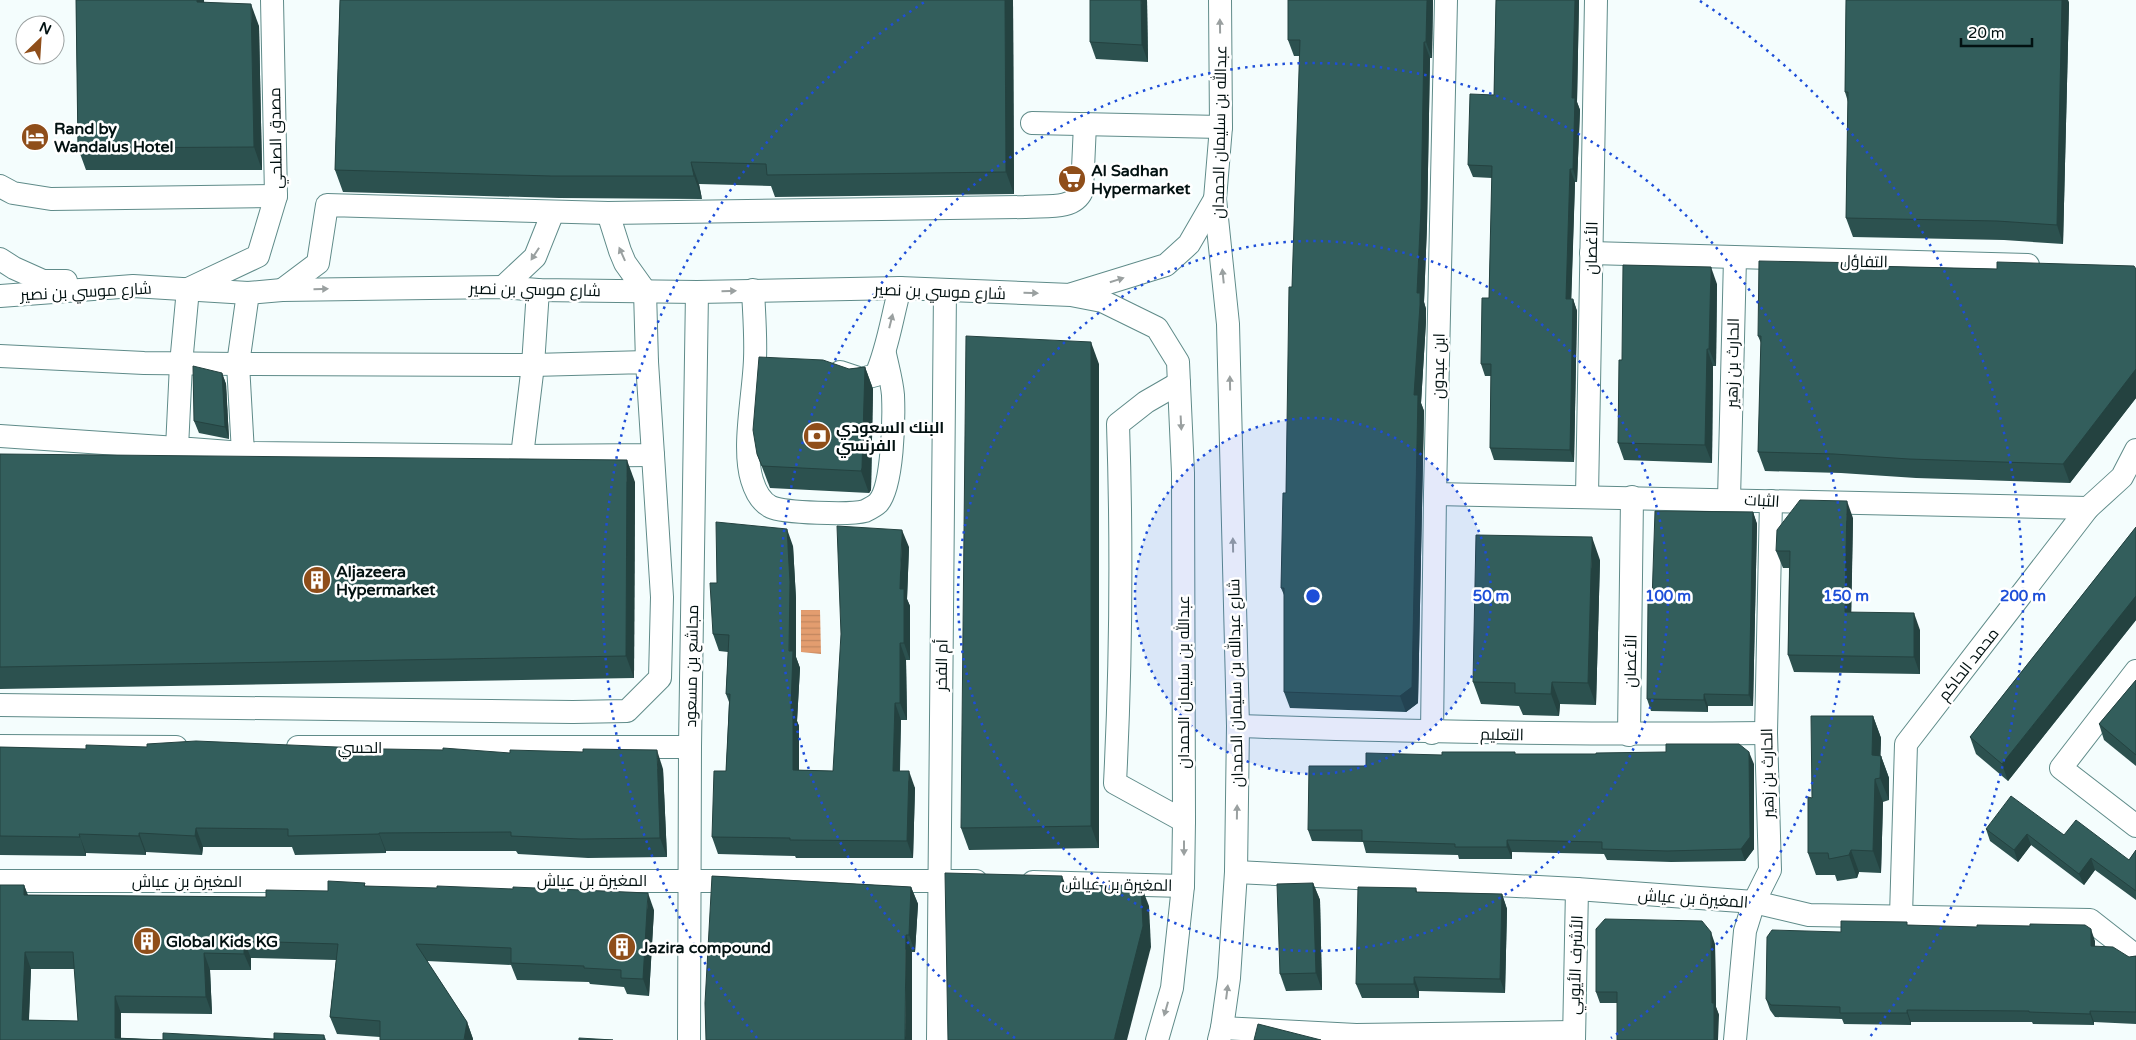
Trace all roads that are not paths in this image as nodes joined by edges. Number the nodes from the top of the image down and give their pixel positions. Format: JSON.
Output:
{"nodes":[{"id":1,"x":272,"y":0,"type":"edge"},
{"id":2,"x":1220,"y":0,"type":"edge"},
{"id":3,"x":1446,"y":0,"type":"edge"},
{"id":4,"x":1596,"y":0,"type":"edge"},
{"id":5,"x":1032,"y":123,"type":"dead end"},
{"id":6,"x":1085,"y":124,"type":"junction"},
{"id":7,"x":1221,"y":128,"type":"junction"},
{"id":8,"x":0,"y":186,"type":"edge"},
{"id":9,"x":276,"y":196,"type":"junction"},
{"id":10,"x":1215,"y":199,"type":"junction"},
{"id":11,"x":553,"y":212,"type":"junction"},
{"id":12,"x":608,"y":213,"type":"junction"},
{"id":13,"x":1591,"y":253,"type":"junction"},
{"id":14,"x":0,"y":258,"type":"edge"},
{"id":15,"x":1735,"y":258,"type":"junction"},
{"id":16,"x":2048,"y":265,"type":"edge"},
{"id":17,"x":133,"y":286,"type":"junction"},
{"id":18,"x":503,"y":287,"type":"junction"},
{"id":19,"x":900,"y":288,"type":"junction"},
{"id":20,"x":188,"y":290,"type":"junction"},
{"id":21,"x":282,"y":290,"type":"junction"},
{"id":22,"x":538,"y":290,"type":"junction"},
{"id":23,"x":753,"y":290,"type":"junction"},
{"id":24,"x":945,"y":290,"type":"junction"},
{"id":25,"x":645,"y":291,"type":"junction"},
{"id":26,"x":697,"y":292,"type":"junction"},
{"id":27,"x":248,"y":293,"type":"junction"},
{"id":28,"x":1071,"y":294,"type":"junction"},
{"id":29,"x":0,"y":296,"type":"edge"},
{"id":30,"x":1228,"y":324,"type":"joint"},
{"id":31,"x":885,"y":354,"type":"junction"},
{"id":32,"x":0,"y":356,"type":"edge"},
{"id":33,"x":647,"y":362,"type":"junction"},
{"id":34,"x":181,"y":364,"type":"junction"},
{"id":35,"x":238,"y":364,"type":"junction"},
{"id":36,"x":533,"y":365,"type":"junction"},
{"id":37,"x":823,"y":366,"type":"edge"},
{"id":38,"x":1179,"y":383,"type":"junction"},
{"id":39,"x":0,"y":436,"type":"edge"},
{"id":40,"x":177,"y":448,"type":"junction"},
{"id":41,"x":2136,"y":450,"type":"edge"},
{"id":42,"x":243,"y":453,"type":"junction"},
{"id":43,"x":653,"y":455,"type":"junction"},
{"id":44,"x":522,"y":456,"type":"junction"},
{"id":45,"x":2129,"y":482,"type":"edge"},
{"id":46,"x":1435,"y":494,"type":"junction"},
{"id":47,"x":1587,"y":496,"type":"junction"},
{"id":48,"x":1632,"y":498,"type":"junction"},
{"id":49,"x":1729,"y":499,"type":"junction"},
{"id":50,"x":1771,"y":501,"type":"junction"},
{"id":51,"x":2088,"y":508,"type":"junction"},
{"id":52,"x":2136,"y":671,"type":"edge"},
{"id":53,"x":0,"y":705,"type":"edge"},
{"id":54,"x":1238,"y":726,"type":"junction"},
{"id":55,"x":1432,"y":733,"type":"junction"},
{"id":56,"x":1766,"y":733,"type":"junction"},
{"id":57,"x":1630,"y":735,"type":"junction"},
{"id":58,"x":0,"y":746,"type":"edge"},
{"id":59,"x":199,"y":747,"type":"edge"},
{"id":60,"x":278,"y":747,"type":"edge"},
{"id":61,"x":690,"y":747,"type":"junction"},
{"id":62,"x":1184,"y":821,"type":"junction"},
{"id":63,"x":2136,"y":826,"type":"edge"},
{"id":64,"x":1236,"y":872,"type":"junction"},
{"id":65,"x":690,"y":880,"type":"junction"},
{"id":66,"x":939,"y":880,"type":"junction"},
{"id":67,"x":0,"y":882,"type":"edge"},
{"id":68,"x":1184,"y":886,"type":"junction"},
{"id":69,"x":1577,"y":889,"type":"junction"},
{"id":70,"x":1754,"y":902,"type":"junction"},
{"id":71,"x":1901,"y":916,"type":"junction"},
{"id":72,"x":2136,"y":956,"type":"edge"},
{"id":73,"x":1220,"y":1034,"type":"edge"},
{"id":74,"x":1574,"y":1036,"type":"edge"},
{"id":75,"x":1356,"y":1038,"type":"edge"},
{"id":76,"x":689,"y":1040,"type":"edge"},
{"id":77,"x":938,"y":1040,"type":"edge"},
{"id":78,"x":1157,"y":1040,"type":"edge"},
{"id":79,"x":1735,"y":1040,"type":"edge"}],
"edges":[{"from":1,"to":9,"type":"street","name":"مصدق الصلحي"},
{"from":7,"to":2,"type":"street","name":"عبدالله بن سليمان الحمدان","one_way":true},
{"from":3,"to":46,"type":"street","name":"ابن عبدون"},
{"from":4,"to":13,"type":"street","name":"الأغصان"},
{"from":5,"to":6,"type":"street"},
{"from":6,"to":7,"type":"street"},
{"from":6,"to":12,"type":"street"},
{"from":7,"to":10,"type":"street","name":"عبدالله بن سليمان الحمدان"},
{"from":8,"to":9,"type":"street"},
{"from":9,"to":20,"type":"street","name":"مصدق الصلحي"},
{"from":28,"to":10,"type":"street","one_way":true},
{"from":30,"to":10,"type":"street","name":"عبدالله بن سليمان الحمدان","one_way":true},
{"from":11,"to":12,"type":"street"},
{"from":11,"to":18,"type":"street","one_way":true},
{"from":11,"to":21,"type":"street"},
{"from":25,"to":12,"type":"street","one_way":true},
{"from":13,"to":15,"type":"street","name":"التفاؤل"},
{"from":13,"to":47,"type":"street","name":"الأغصان"},
{"from":14,"to":17,"type":"street"},
{"from":15,"to":16,"type":"street","name":"التفاؤل"},
{"from":15,"to":49,"type":"street","name":"الحارث بن زهير"},
{"from":17,"to":20,"type":"street","name":"شارع موسي بن نصير"},
{"from":17,"to":29,"type":"street","name":"شارع موسي بن نصير"},
{"from":21,"to":18,"type":"street","name":"شارع موسي بن نصير","one_way":true},
{"from":18,"to":22,"type":"street","name":"شارع موسي بن نصير"},
{"from":19,"to":23,"type":"street","name":"شارع موسي بن نصير"},
{"from":19,"to":24,"type":"street","name":"شارع موسي بن نصير"},
{"from":31,"to":19,"type":"street","one_way":true},
{"from":20,"to":27,"type":"street","name":"شارع موسي بن نصير"},
{"from":20,"to":34,"type":"street"},
{"from":21,"to":27,"type":"street","name":"شارع موسي بن نصير"},
{"from":22,"to":25,"type":"street","name":"شارع موسي بن نصير"},
{"from":22,"to":36,"type":"street"},
{"from":26,"to":23,"type":"street","name":"شارع موسي بن نصير","one_way":true},
{"from":23,"to":31,"type":"street"},
{"from":24,"to":28,"type":"street","name":"شارع موسي بن نصير","one_way":true},
{"from":24,"to":66,"type":"street","name":"أم الفخر"},
{"from":25,"to":26,"type":"street","name":"شارع موسي بن نصير"},
{"from":25,"to":33,"type":"street"},
{"from":26,"to":61,"type":"street","name":"مجاشع بن مسعود"},
{"from":27,"to":35,"type":"street"},
{"from":28,"to":38,"type":"street","name":"عبدالله بن سليمان الحمدان"},
{"from":54,"to":30,"type":"street","name":"شارع عبدالله بن سليمان الحمدان","one_way":true},
{"from":31,"to":37,"type":"street"},
{"from":32,"to":34,"type":"street"},
{"from":33,"to":36,"type":"street"},
{"from":33,"to":43,"type":"street"},
{"from":34,"to":35,"type":"street"},
{"from":34,"to":40,"type":"street"},
{"from":35,"to":36,"type":"street"},
{"from":35,"to":42,"type":"street"},
{"from":36,"to":44,"type":"street"},
{"from":38,"to":62,"type":"street","name":"عبدالله بن سليمان الحمدان","one_way":true},
{"from":38,"to":62,"type":"street"},
{"from":39,"to":40,"type":"street"},
{"from":40,"to":42,"type":"street"},
{"from":41,"to":45,"type":"street","name":"محمد الحاكم"},
{"from":42,"to":44,"type":"street"},
{"from":43,"to":44,"type":"street"},
{"from":43,"to":53,"type":"street"},
{"from":45,"to":51,"type":"street","name":"محمد الحاكم"},
{"from":46,"to":47,"type":"street","name":"الثبات"},
{"from":46,"to":55,"type":"street","name":"ابن عبدون"},
{"from":47,"to":48,"type":"street","name":"الثبات"},
{"from":48,"to":49,"type":"street","name":"الثبات"},
{"from":48,"to":57,"type":"street","name":"الأغصان"},
{"from":49,"to":50,"type":"street","name":"الثبات"},
{"from":50,"to":51,"type":"street","name":"الثبات"},
{"from":50,"to":56,"type":"street","name":"الحارث بن زهير"},
{"from":51,"to":71,"type":"street","name":"محمد الحاكم"},
{"from":52,"to":63,"type":"street"},
{"from":54,"to":55,"type":"street","name":"التعليم"},
{"from":64,"to":54,"type":"street","name":"شارع عبدالله بن سليمان الحمدان","one_way":true},
{"from":55,"to":57,"type":"street","name":"التعليم"},
{"from":56,"to":57,"type":"street","name":"التعليم"},
{"from":56,"to":70,"type":"street","name":"الحارث بن زهير"},
{"from":58,"to":59,"type":"street"},
{"from":60,"to":61,"type":"street","name":"الحسي"},
{"from":61,"to":65,"type":"street","name":"مجاشع بن مسعود"},
{"from":62,"to":68,"type":"street","name":"عبدالله بن سليمان الحمدان","one_way":true},
{"from":64,"to":69,"type":"street","name":"المغيرة بن عياش"},
{"from":73,"to":64,"type":"street","name":"شارع عبدالله بن سليمان الحمدان","one_way":true},
{"from":65,"to":66,"type":"street","name":"المغيرة بن عياش"},
{"from":65,"to":67,"type":"street","name":"المغيرة بن عياش"},
{"from":65,"to":76,"type":"street","name":"مجاشع بن مسعود"},
{"from":66,"to":68,"type":"street","name":"المغيرة بن عياش"},
{"from":66,"to":77,"type":"street","name":"أم الفخر"},
{"from":68,"to":78,"type":"street","name":"عبدالله بن سليمان الحمدان","one_way":true},
{"from":69,"to":70,"type":"street","name":"المغيرة بن عياش"},
{"from":69,"to":74,"type":"street","name":"الأشرف الأيوبي"},
{"from":70,"to":71,"type":"street","name":"المغيرة بن عياش"},
{"from":70,"to":79,"type":"street","name":"الحارث بن زهير"},
{"from":71,"to":72,"type":"street","name":"المغيرة بن عياش"},
{"from":73,"to":75,"type":"street"},
{"from":74,"to":75,"type":"street"}]}
